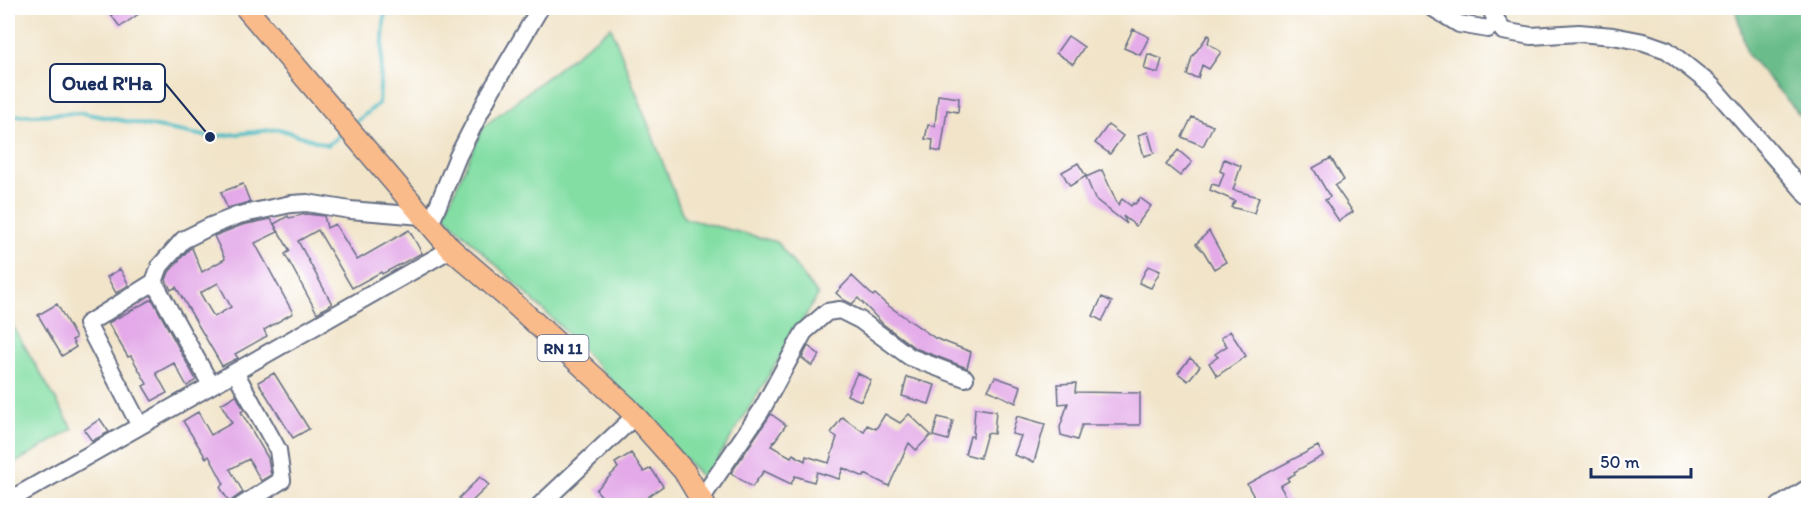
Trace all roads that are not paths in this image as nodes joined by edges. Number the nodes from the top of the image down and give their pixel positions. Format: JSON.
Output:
{"nodes":[{"id":1,"x":540,"y":8,"type":"edge"},
{"id":2,"x":1433,"y":8,"type":"edge"},
{"id":3,"x":251,"y":14,"type":"edge"},
{"id":4,"x":1497,"y":15,"type":"edge"},
{"id":5,"x":1809,"y":196,"type":"edge"},
{"id":6,"x":420,"y":213,"type":"junction"},
{"id":7,"x":451,"y":249,"type":"junction"},
{"id":8,"x":154,"y":282,"type":"junction"},
{"id":9,"x":235,"y":372,"type":"junction"},
{"id":10,"x":965,"y":378,"type":"dead end"},
{"id":11,"x":211,"y":386,"type":"junction"},
{"id":12,"x":635,"y":416,"type":"junction"},
{"id":13,"x":140,"y":426,"type":"junction"},
{"id":14,"x":1809,"y":488,"type":"edge"},
{"id":15,"x":8,"y":501,"type":"edge"},
{"id":16,"x":703,"y":502,"type":"edge"},
{"id":17,"x":241,"y":506,"type":"edge"},
{"id":18,"x":539,"y":506,"type":"edge"},
{"id":19,"x":1779,"y":506,"type":"edge"}],
"edges":[{"from":1,"to":6,"type":"street"},
{"from":2,"to":4,"type":"street"},
{"from":3,"to":6,"type":"main road","number":"RN 11"},
{"from":4,"to":5,"type":"street"},
{"from":6,"to":7,"type":"main road","number":"RN 11"},
{"from":6,"to":8,"type":"street"},
{"from":7,"to":9,"type":"street"},
{"from":7,"to":12,"type":"main road","number":"RN 11"},
{"from":8,"to":11,"type":"street"},
{"from":8,"to":13,"type":"street"},
{"from":9,"to":11,"type":"street"},
{"from":9,"to":17,"type":"street"},
{"from":10,"to":16,"type":"street"},
{"from":11,"to":13,"type":"street"},
{"from":12,"to":16,"type":"main road","number":"RN 11"},
{"from":12,"to":18,"type":"street"},
{"from":13,"to":15,"type":"street"},
{"from":14,"to":19,"type":"street"}]}
